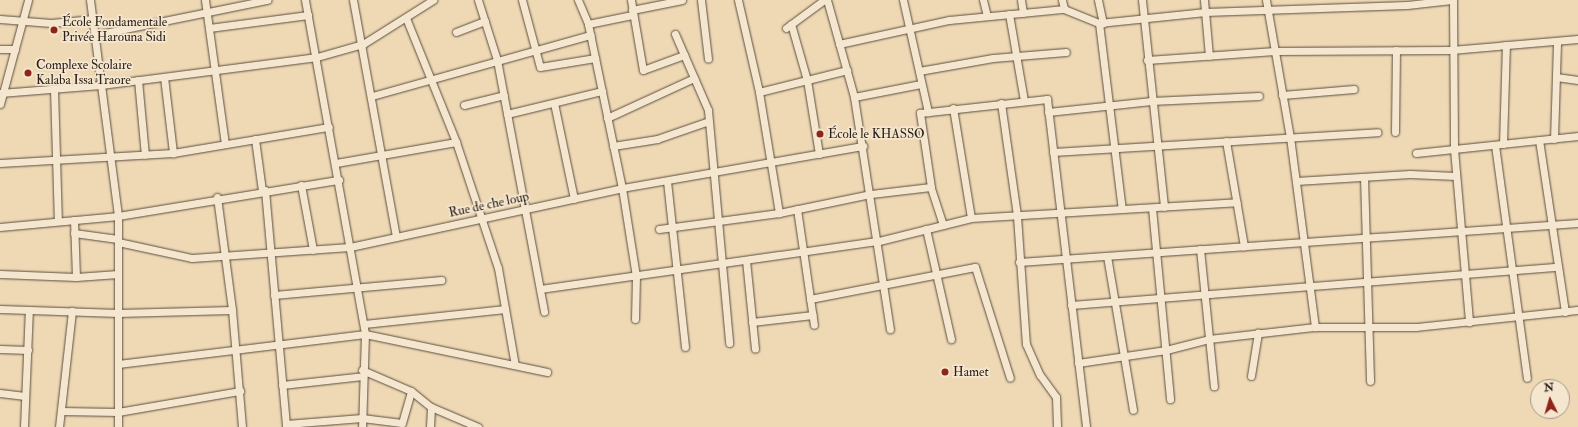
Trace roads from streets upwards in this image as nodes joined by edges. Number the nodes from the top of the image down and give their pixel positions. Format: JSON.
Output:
{"nodes":[{"id":1,"x":28,"y":0,"type":"edge"},
{"id":2,"x":90,"y":0,"type":"edge"},
{"id":3,"x":205,"y":0,"type":"edge"},
{"id":4,"x":267,"y":0,"type":"edge"},
{"id":5,"x":305,"y":0,"type":"edge"},
{"id":6,"x":353,"y":0,"type":"edge"},
{"id":7,"x":433,"y":0,"type":"edge"},
{"id":8,"x":478,"y":0,"type":"edge"},
{"id":9,"x":522,"y":0,"type":"edge"},
{"id":10,"x":578,"y":0,"type":"edge"},
{"id":11,"x":631,"y":0,"type":"edge"},
{"id":12,"x":682,"y":0,"type":"edge"},
{"id":13,"x":702,"y":0,"type":"edge"},
{"id":14,"x":738,"y":0,"type":"edge"},
{"id":15,"x":825,"y":0,"type":"edge"},
{"id":16,"x":903,"y":0,"type":"edge"},
{"id":17,"x":983,"y":0,"type":"edge"},
{"id":18,"x":1021,"y":0,"type":"edge"},
{"id":19,"x":1062,"y":0,"type":"edge"},
{"id":20,"x":1098,"y":0,"type":"edge"},
{"id":21,"x":1142,"y":0,"type":"edge"},
{"id":22,"x":1204,"y":0,"type":"edge"},
{"id":23,"x":1266,"y":0,"type":"edge"},
{"id":24,"x":1453,"y":0,"type":"edge"},
{"id":25,"x":1064,"y":9,"type":"junction"},
{"id":26,"x":1267,"y":10,"type":"junction"},
{"id":27,"x":207,"y":12,"type":"junction"},
{"id":28,"x":632,"y":12,"type":"junction"},
{"id":29,"x":1205,"y":12,"type":"junction"},
{"id":30,"x":1023,"y":13,"type":"junction"},
{"id":31,"x":1009,"y":14,"type":"junction"},
{"id":32,"x":308,"y":15,"type":"junction"},
{"id":33,"x":987,"y":16,"type":"junction"},
{"id":34,"x":406,"y":18,"type":"junction"},
{"id":35,"x":1144,"y":18,"type":"junction"},
{"id":36,"x":0,"y":19,"type":"edge"},
{"id":37,"x":93,"y":19,"type":"junction"},
{"id":38,"x":23,"y":21,"type":"junction"},
{"id":39,"x":485,"y":21,"type":"junction"},
{"id":40,"x":1101,"y":23,"type":"junction"},
{"id":41,"x":588,"y":24,"type":"junction"},
{"id":42,"x":208,"y":28,"type":"junction"},
{"id":43,"x":910,"y":29,"type":"junction"},
{"id":44,"x":456,"y":32,"type":"dead end"},
{"id":45,"x":675,"y":34,"type":"dead end"},
{"id":46,"x":95,"y":35,"type":"junction"},
{"id":47,"x":591,"y":35,"type":"junction"},
{"id":48,"x":1578,"y":39,"type":"edge"},
{"id":49,"x":1557,"y":41,"type":"junction"},
{"id":50,"x":363,"y":44,"type":"junction"},
{"id":51,"x":839,"y":44,"type":"junction"},
{"id":52,"x":1506,"y":45,"type":"junction"},
{"id":53,"x":0,"y":49,"type":"edge"},
{"id":54,"x":15,"y":49,"type":"junction"},
{"id":55,"x":534,"y":49,"type":"junction"},
{"id":56,"x":1396,"y":50,"type":"junction"},
{"id":57,"x":1451,"y":50,"type":"junction"},
{"id":58,"x":1274,"y":51,"type":"junction"},
{"id":59,"x":1066,"y":52,"type":"dead end"},
{"id":60,"x":684,"y":55,"type":"junction"},
{"id":61,"x":1016,"y":56,"type":"junction"},
{"id":62,"x":1209,"y":56,"type":"junction"},
{"id":63,"x":317,"y":57,"type":"junction"},
{"id":64,"x":595,"y":58,"type":"junction"},
{"id":65,"x":708,"y":59,"type":"dead end"},
{"id":66,"x":497,"y":60,"type":"junction"},
{"id":67,"x":1147,"y":60,"type":"junction"},
{"id":68,"x":847,"y":70,"type":"junction"},
{"id":69,"x":213,"y":71,"type":"junction"},
{"id":70,"x":919,"y":72,"type":"junction"},
{"id":71,"x":164,"y":77,"type":"junction"},
{"id":72,"x":1556,"y":77,"type":"junction"},
{"id":73,"x":432,"y":78,"type":"junction"},
{"id":74,"x":694,"y":78,"type":"junction"},
{"id":75,"x":138,"y":80,"type":"junction"},
{"id":76,"x":807,"y":80,"type":"junction"},
{"id":77,"x":1578,"y":80,"type":"edge"},
{"id":78,"x":922,"y":84,"type":"junction"},
{"id":79,"x":101,"y":85,"type":"junction"},
{"id":80,"x":1354,"y":88,"type":"dead end"},
{"id":81,"x":54,"y":89,"type":"junction"},
{"id":82,"x":602,"y":92,"type":"junction"},
{"id":83,"x":759,"y":92,"type":"junction"},
{"id":84,"x":1,"y":93,"type":"edge"},
{"id":85,"x":504,"y":95,"type":"junction"},
{"id":86,"x":1282,"y":95,"type":"junction"},
{"id":87,"x":372,"y":96,"type":"junction"},
{"id":88,"x":1259,"y":96,"type":"dead end"},
{"id":89,"x":854,"y":97,"type":"junction"},
{"id":90,"x":1024,"y":101,"type":"junction"},
{"id":91,"x":1151,"y":101,"type":"junction"},
{"id":92,"x":554,"y":103,"type":"junction"},
{"id":93,"x":1001,"y":103,"type":"junction"},
{"id":94,"x":0,"y":104,"type":"edge"},
{"id":95,"x":464,"y":105,"type":"dead end"},
{"id":96,"x":1109,"y":106,"type":"junction"},
{"id":97,"x":953,"y":108,"type":"junction"},
{"id":98,"x":928,"y":112,"type":"junction"},
{"id":99,"x":1048,"y":112,"type":"junction"},
{"id":100,"x":507,"y":114,"type":"junction"},
{"id":101,"x":607,"y":118,"type":"junction"},
{"id":102,"x":706,"y":122,"type":"junction"},
{"id":103,"x":329,"y":127,"type":"junction"},
{"id":104,"x":1377,"y":132,"type":"dead end"},
{"id":105,"x":1395,"y":132,"type":"dead end"},
{"id":106,"x":1578,"y":136,"type":"edge"},
{"id":107,"x":1290,"y":137,"type":"junction"},
{"id":108,"x":1554,"y":138,"type":"junction"},
{"id":109,"x":255,"y":139,"type":"junction"},
{"id":110,"x":1538,"y":140,"type":"junction"},
{"id":111,"x":456,"y":142,"type":"junction"},
{"id":112,"x":1226,"y":142,"type":"junction"},
{"id":113,"x":225,"y":144,"type":"junction"},
{"id":114,"x":1503,"y":144,"type":"junction"},
{"id":115,"x":1495,"y":145,"type":"junction"},
{"id":116,"x":613,"y":146,"type":"junction"},
{"id":117,"x":863,"y":146,"type":"junction"},
{"id":118,"x":1159,"y":146,"type":"junction"},
{"id":119,"x":1114,"y":149,"type":"junction"},
{"id":120,"x":1454,"y":149,"type":"junction"},
{"id":121,"x":1053,"y":152,"type":"junction"},
{"id":122,"x":173,"y":153,"type":"junction"},
{"id":123,"x":1416,"y":153,"type":"dead end"},
{"id":124,"x":382,"y":154,"type":"junction"},
{"id":125,"x":819,"y":154,"type":"junction"},
{"id":126,"x":145,"y":155,"type":"junction"},
{"id":127,"x":111,"y":157,"type":"junction"},
{"id":128,"x":56,"y":161,"type":"junction"},
{"id":129,"x":771,"y":162,"type":"junction"},
{"id":130,"x":0,"y":163,"type":"edge"},
{"id":131,"x":336,"y":163,"type":"junction"},
{"id":132,"x":711,"y":173,"type":"junction"},
{"id":133,"x":1456,"y":176,"type":"junction"},
{"id":134,"x":1364,"y":177,"type":"junction"},
{"id":135,"x":338,"y":180,"type":"junction"},
{"id":136,"x":667,"y":181,"type":"junction"},
{"id":137,"x":1296,"y":181,"type":"junction"},
{"id":138,"x":301,"y":185,"type":"junction"},
{"id":139,"x":931,"y":187,"type":"junction"},
{"id":140,"x":622,"y":188,"type":"junction"},
{"id":141,"x":264,"y":190,"type":"junction"},
{"id":142,"x":871,"y":194,"type":"junction"},
{"id":143,"x":217,"y":197,"type":"junction"},
{"id":144,"x":574,"y":199,"type":"junction"},
{"id":145,"x":1237,"y":202,"type":"junction"},
{"id":146,"x":1164,"y":207,"type":"junction"},
{"id":147,"x":1152,"y":208,"type":"junction"},
{"id":148,"x":525,"y":209,"type":"junction"},
{"id":149,"x":797,"y":209,"type":"junction"},
{"id":150,"x":1122,"y":209,"type":"junction"},
{"id":151,"x":779,"y":213,"type":"junction"},
{"id":152,"x":1061,"y":213,"type":"junction"},
{"id":153,"x":118,"y":216,"type":"junction"},
{"id":154,"x":1017,"y":216,"type":"junction"},
{"id":155,"x":971,"y":218,"type":"junction"},
{"id":156,"x":481,"y":219,"type":"junction"},
{"id":157,"x":74,"y":220,"type":"junction"},
{"id":158,"x":58,"y":221,"type":"junction"},
{"id":159,"x":716,"y":222,"type":"junction"},
{"id":160,"x":1578,"y":223,"type":"edge"},
{"id":161,"x":943,"y":225,"type":"junction"},
{"id":162,"x":1552,"y":225,"type":"junction"},
{"id":163,"x":0,"y":227,"type":"edge"},
{"id":164,"x":672,"y":228,"type":"junction"},
{"id":165,"x":1507,"y":228,"type":"junction"},
{"id":166,"x":659,"y":229,"type":"dead end"},
{"id":167,"x":926,"y":229,"type":"junction"},
{"id":168,"x":74,"y":232,"type":"junction"},
{"id":169,"x":1461,"y":232,"type":"junction"},
{"id":170,"x":396,"y":237,"type":"junction"},
{"id":171,"x":1366,"y":238,"type":"junction"},
{"id":172,"x":118,"y":240,"type":"junction"},
{"id":173,"x":879,"y":241,"type":"junction"},
{"id":174,"x":1304,"y":243,"type":"junction"},
{"id":175,"x":1244,"y":246,"type":"junction"},
{"id":176,"x":350,"y":247,"type":"junction"},
{"id":177,"x":1200,"y":249,"type":"junction"},
{"id":178,"x":313,"y":250,"type":"junction"},
{"id":179,"x":803,"y":252,"type":"junction"},
{"id":180,"x":1157,"y":252,"type":"junction"},
{"id":181,"x":271,"y":254,"type":"junction"},
{"id":182,"x":1107,"y":256,"type":"junction"},
{"id":183,"x":226,"y":258,"type":"junction"},
{"id":184,"x":1066,"y":259,"type":"junction"},
{"id":185,"x":746,"y":260,"type":"junction"},
{"id":186,"x":1019,"y":262,"type":"junction"},
{"id":187,"x":721,"y":264,"type":"junction"},
{"id":188,"x":1558,"y":267,"type":"junction"},
{"id":189,"x":677,"y":270,"type":"junction"},
{"id":190,"x":1512,"y":271,"type":"junction"},
{"id":191,"x":0,"y":274,"type":"edge"},
{"id":192,"x":118,"y":274,"type":"junction"},
{"id":193,"x":936,"y":274,"type":"junction"},
{"id":194,"x":1464,"y":275,"type":"junction"},
{"id":195,"x":636,"y":276,"type":"junction"},
{"id":196,"x":76,"y":277,"type":"junction"},
{"id":197,"x":441,"y":280,"type":"dead end"},
{"id":198,"x":1369,"y":282,"type":"junction"},
{"id":199,"x":886,"y":284,"type":"junction"},
{"id":200,"x":1310,"y":287,"type":"junction"},
{"id":201,"x":357,"y":288,"type":"junction"},
{"id":202,"x":540,"y":290,"type":"junction"},
{"id":203,"x":274,"y":295,"type":"junction"},
{"id":204,"x":1205,"y":295,"type":"junction"},
{"id":205,"x":1161,"y":298,"type":"junction"},
{"id":206,"x":810,"y":299,"type":"junction"},
{"id":207,"x":1115,"y":302,"type":"junction"},
{"id":208,"x":1071,"y":305,"type":"junction"},
{"id":209,"x":0,"y":309,"type":"edge"},
{"id":210,"x":505,"y":309,"type":"junction"},
{"id":211,"x":30,"y":310,"type":"junction"},
{"id":212,"x":232,"y":310,"type":"junction"},
{"id":213,"x":1578,"y":310,"type":"edge"},
{"id":214,"x":72,"y":311,"type":"junction"},
{"id":215,"x":544,"y":312,"type":"dead end"},
{"id":216,"x":1565,"y":312,"type":"junction"},
{"id":217,"x":118,"y":313,"type":"junction"},
{"id":218,"x":813,"y":315,"type":"junction"},
{"id":219,"x":1518,"y":316,"type":"junction"},
{"id":220,"x":635,"y":319,"type":"dead end"},
{"id":221,"x":752,"y":322,"type":"junction"},
{"id":222,"x":1469,"y":322,"type":"junction"},
{"id":223,"x":364,"y":324,"type":"junction"},
{"id":224,"x":814,"y":326,"type":"dead end"},
{"id":225,"x":1315,"y":327,"type":"junction"},
{"id":226,"x":1371,"y":327,"type":"junction"},
{"id":227,"x":890,"y":329,"type":"dead end"},
{"id":228,"x":1258,"y":333,"type":"junction"},
{"id":229,"x":365,"y":334,"type":"junction"},
{"id":230,"x":951,"y":339,"type":"dead end"},
{"id":231,"x":1209,"y":339,"type":"junction"},
{"id":232,"x":729,"y":343,"type":"dead end"},
{"id":233,"x":279,"y":344,"type":"junction"},
{"id":234,"x":685,"y":347,"type":"dead end"},
{"id":235,"x":0,"y":349,"type":"edge"},
{"id":236,"x":235,"y":349,"type":"junction"},
{"id":237,"x":755,"y":349,"type":"dead end"},
{"id":238,"x":28,"y":350,"type":"junction"},
{"id":239,"x":1166,"y":350,"type":"junction"},
{"id":240,"x":1124,"y":355,"type":"junction"},
{"id":241,"x":1078,"y":363,"type":"junction"},
{"id":242,"x":118,"y":364,"type":"junction"},
{"id":243,"x":515,"y":365,"type":"junction"},
{"id":244,"x":547,"y":372,"type":"dead end"},
{"id":245,"x":362,"y":373,"type":"junction"},
{"id":246,"x":1250,"y":376,"type":"dead end"},
{"id":247,"x":1010,"y":378,"type":"dead end"},
{"id":248,"x":1527,"y":378,"type":"dead end"},
{"id":249,"x":1370,"y":381,"type":"dead end"},
{"id":250,"x":282,"y":385,"type":"junction"},
{"id":251,"x":1214,"y":386,"type":"dead end"},
{"id":252,"x":240,"y":391,"type":"junction"},
{"id":253,"x":411,"y":391,"type":"junction"},
{"id":254,"x":0,"y":393,"type":"edge"},
{"id":255,"x":25,"y":396,"type":"junction"},
{"id":256,"x":1170,"y":399,"type":"dead end"},
{"id":257,"x":431,"y":407,"type":"junction"},
{"id":258,"x":1133,"y":410,"type":"dead end"},
{"id":259,"x":61,"y":411,"type":"junction"},
{"id":260,"x":118,"y":412,"type":"junction"},
{"id":261,"x":362,"y":418,"type":"junction"},
{"id":262,"x":286,"y":426,"type":"edge"},
{"id":263,"x":24,"y":427,"type":"edge"},
{"id":264,"x":59,"y":427,"type":"edge"},
{"id":265,"x":118,"y":427,"type":"edge"},
{"id":266,"x":242,"y":427,"type":"edge"},
{"id":267,"x":362,"y":427,"type":"edge"},
{"id":268,"x":430,"y":427,"type":"edge"},
{"id":269,"x":478,"y":427,"type":"edge"},
{"id":270,"x":1057,"y":427,"type":"edge"},
{"id":271,"x":1086,"y":427,"type":"edge"}],
"edges":[{"from":1,"to":38,"type":"street"},
{"from":2,"to":37,"type":"street"},
{"from":3,"to":27,"type":"street"},
{"from":4,"to":27,"type":"street"},
{"from":5,"to":32,"type":"street"},
{"from":6,"to":50,"type":"street"},
{"from":7,"to":34,"type":"street"},
{"from":8,"to":39,"type":"street"},
{"from":9,"to":55,"type":"street"},
{"from":10,"to":41,"type":"street"},
{"from":11,"to":28,"type":"street"},
{"from":12,"to":28,"type":"street"},
{"from":13,"to":65,"type":"street"},
{"from":14,"to":83,"type":"street"},
{"from":15,"to":51,"type":"street"},
{"from":15,"to":76,"type":"street"},
{"from":16,"to":43,"type":"street"},
{"from":17,"to":33,"type":"street"},
{"from":18,"to":30,"type":"street"},
{"from":19,"to":25,"type":"street"},
{"from":20,"to":40,"type":"street"},
{"from":21,"to":35,"type":"street"},
{"from":22,"to":29,"type":"street"},
{"from":23,"to":26,"type":"street"},
{"from":24,"to":26,"type":"street"},
{"from":24,"to":57,"type":"street"},
{"from":25,"to":30,"type":"street"},
{"from":25,"to":40,"type":"street"},
{"from":26,"to":29,"type":"street"},
{"from":26,"to":58,"type":"street"},
{"from":27,"to":42,"type":"street"},
{"from":27,"to":46,"type":"street"},
{"from":28,"to":41,"type":"street"},
{"from":28,"to":60,"type":"street"},
{"from":29,"to":35,"type":"street"},
{"from":29,"to":62,"type":"street"},
{"from":30,"to":31,"type":"street"},
{"from":31,"to":33,"type":"street"},
{"from":31,"to":61,"type":"street"},
{"from":32,"to":42,"type":"street"},
{"from":32,"to":63,"type":"street"},
{"from":33,"to":43,"type":"street"},
{"from":34,"to":50,"type":"street"},
{"from":34,"to":73,"type":"street"},
{"from":35,"to":40,"type":"street"},
{"from":35,"to":67,"type":"street"},
{"from":36,"to":38,"type":"street"},
{"from":37,"to":38,"type":"street"},
{"from":37,"to":46,"type":"street"},
{"from":38,"to":54,"type":"street"},
{"from":39,"to":44,"type":"street"},
{"from":39,"to":66,"type":"street"},
{"from":40,"to":96,"type":"street"},
{"from":41,"to":47,"type":"street"},
{"from":42,"to":69,"type":"street"},
{"from":43,"to":51,"type":"street"},
{"from":43,"to":70,"type":"street"},
{"from":45,"to":60,"type":"street"},
{"from":46,"to":79,"type":"street"},
{"from":47,"to":55,"type":"street"},
{"from":47,"to":64,"type":"street"},
{"from":48,"to":49,"type":"street"},
{"from":49,"to":52,"type":"street"},
{"from":49,"to":72,"type":"street"},
{"from":50,"to":63,"type":"street"},
{"from":50,"to":87,"type":"street"},
{"from":51,"to":68,"type":"street"},
{"from":52,"to":57,"type":"street"},
{"from":52,"to":114,"type":"street"},
{"from":53,"to":54,"type":"street"},
{"from":54,"to":84,"type":"street"},
{"from":55,"to":64,"type":"street"},
{"from":55,"to":66,"type":"street"},
{"from":56,"to":57,"type":"street"},
{"from":56,"to":58,"type":"street"},
{"from":56,"to":105,"type":"street"},
{"from":57,"to":120,"type":"street"},
{"from":58,"to":62,"type":"street"},
{"from":58,"to":86,"type":"street"},
{"from":59,"to":61,"type":"street"},
{"from":60,"to":74,"type":"street"},
{"from":61,"to":70,"type":"street"},
{"from":61,"to":90,"type":"street"},
{"from":62,"to":67,"type":"street"},
{"from":63,"to":69,"type":"street"},
{"from":63,"to":103,"type":"street"},
{"from":64,"to":82,"type":"street"},
{"from":66,"to":73,"type":"street"},
{"from":66,"to":85,"type":"street"},
{"from":67,"to":91,"type":"street"},
{"from":68,"to":76,"type":"street"},
{"from":68,"to":89,"type":"street"},
{"from":69,"to":71,"type":"street"},
{"from":69,"to":113,"type":"street"},
{"from":70,"to":78,"type":"street"},
{"from":71,"to":75,"type":"street"},
{"from":71,"to":122,"type":"street"},
{"from":72,"to":77,"type":"street"},
{"from":72,"to":108,"type":"street"},
{"from":73,"to":87,"type":"street"},
{"from":73,"to":111,"type":"street"},
{"from":74,"to":101,"type":"street"},
{"from":74,"to":102,"type":"street"},
{"from":75,"to":79,"type":"street"},
{"from":75,"to":126,"type":"street"},
{"from":76,"to":83,"type":"street"},
{"from":76,"to":125,"type":"street"},
{"from":78,"to":89,"type":"street"},
{"from":78,"to":98,"type":"street"},
{"from":79,"to":81,"type":"street"},
{"from":79,"to":127,"type":"street"},
{"from":80,"to":86,"type":"street"},
{"from":81,"to":84,"type":"street"},
{"from":81,"to":128,"type":"street"},
{"from":82,"to":92,"type":"street"},
{"from":82,"to":101,"type":"street"},
{"from":83,"to":129,"type":"street"},
{"from":84,"to":94,"type":"street"},
{"from":85,"to":95,"type":"street"},
{"from":85,"to":100,"type":"street"},
{"from":86,"to":107,"type":"street"},
{"from":87,"to":124,"type":"street"},
{"from":88,"to":91,"type":"street"},
{"from":89,"to":117,"type":"street"},
{"from":90,"to":93,"type":"street"},
{"from":90,"to":99,"type":"street"},
{"from":91,"to":96,"type":"street"},
{"from":91,"to":118,"type":"street"},
{"from":92,"to":100,"type":"street"},
{"from":92,"to":144,"type":"street"},
{"from":93,"to":97,"type":"street"},
{"from":93,"to":154,"type":"street"},
{"from":96,"to":99,"type":"street"},
{"from":96,"to":119,"type":"street"},
{"from":97,"to":98,"type":"street"},
{"from":97,"to":155,"type":"street"},
{"from":98,"to":139,"type":"street"},
{"from":99,"to":121,"type":"street"},
{"from":100,"to":148,"type":"street"},
{"from":101,"to":116,"type":"street"},
{"from":102,"to":116,"type":"street"},
{"from":102,"to":132,"type":"street"},
{"from":103,"to":109,"type":"street"},
{"from":103,"to":131,"type":"street"},
{"from":104,"to":107,"type":"street"},
{"from":106,"to":108,"type":"street"},
{"from":107,"to":112,"type":"street"},
{"from":107,"to":137,"type":"street"},
{"from":108,"to":110,"type":"street"},
{"from":109,"to":113,"type":"street"},
{"from":109,"to":141,"type":"street"},
{"from":110,"to":114,"type":"street"},
{"from":110,"to":162,"type":"street"},
{"from":111,"to":124,"type":"street"},
{"from":111,"to":156,"type":"street"},
{"from":112,"to":118,"type":"street"},
{"from":112,"to":145,"type":"street"},
{"from":113,"to":122,"type":"street"},
{"from":114,"to":115,"type":"street"},
{"from":115,"to":120,"type":"street"},
{"from":115,"to":165,"type":"street"},
{"from":116,"to":140,"type":"street"},
{"from":117,"to":125,"type":"street","name":"Rue de che loup"},
{"from":117,"to":142,"type":"street"},
{"from":118,"to":119,"type":"street"},
{"from":118,"to":146,"type":"street"},
{"from":119,"to":121,"type":"street"},
{"from":119,"to":150,"type":"street"},
{"from":120,"to":123,"type":"street"},
{"from":120,"to":133,"type":"street"},
{"from":121,"to":152,"type":"street"},
{"from":122,"to":126,"type":"street"},
{"from":124,"to":131,"type":"street"},
{"from":124,"to":170,"type":"street"},
{"from":125,"to":129,"type":"street","name":"Rue de che loup"},
{"from":126,"to":127,"type":"street"},
{"from":127,"to":128,"type":"street"},
{"from":127,"to":153,"type":"street"},
{"from":128,"to":130,"type":"street"},
{"from":128,"to":158,"type":"street"},
{"from":129,"to":132,"type":"street","name":"Rue de che loup"},
{"from":129,"to":151,"type":"street"},
{"from":131,"to":135,"type":"street"},
{"from":132,"to":136,"type":"street","name":"Rue de che loup"},
{"from":132,"to":159,"type":"street"},
{"from":133,"to":134,"type":"street"},
{"from":133,"to":169,"type":"street"},
{"from":134,"to":137,"type":"street"},
{"from":134,"to":171,"type":"street"},
{"from":135,"to":138,"type":"street"},
{"from":135,"to":176,"type":"street"},
{"from":136,"to":140,"type":"street","name":"Rue de che loup"},
{"from":136,"to":164,"type":"street"},
{"from":137,"to":174,"type":"street"},
{"from":138,"to":141,"type":"street"},
{"from":138,"to":178,"type":"street"},
{"from":139,"to":142,"type":"street"},
{"from":139,"to":161,"type":"street"},
{"from":140,"to":144,"type":"street","name":"Rue de che loup"},
{"from":140,"to":195,"type":"street"},
{"from":141,"to":143,"type":"street"},
{"from":141,"to":181,"type":"street"},
{"from":142,"to":149,"type":"street"},
{"from":142,"to":173,"type":"street"},
{"from":143,"to":153,"type":"street"},
{"from":143,"to":183,"type":"street"},
{"from":144,"to":148,"type":"street","name":"Rue de che loup"},
{"from":145,"to":146,"type":"street"},
{"from":145,"to":175,"type":"street"},
{"from":146,"to":147,"type":"street"},
{"from":147,"to":150,"type":"street"},
{"from":147,"to":180,"type":"street"},
{"from":148,"to":156,"type":"street","name":"Rue de che loup"},
{"from":148,"to":202,"type":"street"},
{"from":149,"to":151,"type":"street"},
{"from":149,"to":179,"type":"street"},
{"from":150,"to":152,"type":"street"},
{"from":151,"to":159,"type":"street"},
{"from":152,"to":154,"type":"street"},
{"from":152,"to":184,"type":"street"},
{"from":153,"to":157,"type":"street"},
{"from":153,"to":172,"type":"street"},
{"from":154,"to":155,"type":"street"},
{"from":154,"to":186,"type":"street"},
{"from":155,"to":161,"type":"street"},
{"from":156,"to":170,"type":"street","name":"Rue de che loup"},
{"from":156,"to":210,"type":"street"},
{"from":157,"to":158,"type":"street"},
{"from":157,"to":168,"type":"street"},
{"from":158,"to":163,"type":"street"},
{"from":159,"to":164,"type":"street"},
{"from":159,"to":187,"type":"street"},
{"from":160,"to":162,"type":"street"},
{"from":161,"to":167,"type":"street"},
{"from":162,"to":165,"type":"street"},
{"from":162,"to":188,"type":"street"},
{"from":164,"to":166,"type":"street"},
{"from":164,"to":189,"type":"street"},
{"from":165,"to":169,"type":"street"},
{"from":165,"to":190,"type":"street"},
{"from":167,"to":173,"type":"street"},
{"from":167,"to":193,"type":"street"},
{"from":168,"to":172,"type":"street","name":"Rue de che loup"},
{"from":168,"to":196,"type":"street"},
{"from":169,"to":171,"type":"street"},
{"from":169,"to":194,"type":"street"},
{"from":170,"to":176,"type":"street","name":"Rue de che loup"},
{"from":171,"to":174,"type":"street"},
{"from":171,"to":198,"type":"street"},
{"from":172,"to":183,"type":"street","name":"Rue de che loup"},
{"from":172,"to":192,"type":"street"},
{"from":173,"to":179,"type":"street"},
{"from":173,"to":199,"type":"street"},
{"from":174,"to":175,"type":"street"},
{"from":174,"to":200,"type":"street"},
{"from":175,"to":177,"type":"street"},
{"from":176,"to":178,"type":"street","name":"Rue de che loup"},
{"from":176,"to":201,"type":"street"},
{"from":177,"to":180,"type":"street"},
{"from":177,"to":204,"type":"street"},
{"from":178,"to":181,"type":"street","name":"Rue de che loup"},
{"from":179,"to":185,"type":"street"},
{"from":179,"to":206,"type":"street"},
{"from":180,"to":182,"type":"street"},
{"from":180,"to":205,"type":"street"},
{"from":181,"to":183,"type":"street","name":"Rue de che loup"},
{"from":181,"to":203,"type":"street"},
{"from":182,"to":184,"type":"street"},
{"from":182,"to":207,"type":"street"},
{"from":183,"to":212,"type":"street"},
{"from":184,"to":186,"type":"street"},
{"from":184,"to":208,"type":"street"},
{"from":185,"to":187,"type":"street"},
{"from":185,"to":221,"type":"street"},
{"from":186,"to":270,"type":"street"},
{"from":187,"to":189,"type":"street"},
{"from":187,"to":232,"type":"street"},
{"from":188,"to":190,"type":"street"},
{"from":188,"to":216,"type":"street"},
{"from":189,"to":195,"type":"street"},
{"from":189,"to":234,"type":"street"},
{"from":190,"to":194,"type":"street"},
{"from":190,"to":219,"type":"street"},
{"from":191,"to":196,"type":"street"},
{"from":192,"to":196,"type":"street"},
{"from":192,"to":217,"type":"street"},
{"from":193,"to":199,"type":"street"},
{"from":193,"to":230,"type":"street"},
{"from":193,"to":247,"type":"street"},
{"from":194,"to":198,"type":"street"},
{"from":194,"to":222,"type":"street"},
{"from":195,"to":202,"type":"street"},
{"from":195,"to":220,"type":"street"},
{"from":197,"to":201,"type":"street"},
{"from":198,"to":200,"type":"street"},
{"from":198,"to":226,"type":"street"},
{"from":199,"to":206,"type":"street"},
{"from":199,"to":227,"type":"street"},
{"from":200,"to":204,"type":"street"},
{"from":200,"to":225,"type":"street"},
{"from":201,"to":203,"type":"street"},
{"from":201,"to":223,"type":"street"},
{"from":202,"to":215,"type":"street"},
{"from":203,"to":233,"type":"street"},
{"from":204,"to":205,"type":"street"},
{"from":204,"to":231,"type":"street"},
{"from":205,"to":207,"type":"street"},
{"from":205,"to":239,"type":"street"},
{"from":206,"to":218,"type":"street"},
{"from":207,"to":208,"type":"street"},
{"from":207,"to":240,"type":"street"},
{"from":208,"to":241,"type":"street"},
{"from":209,"to":211,"type":"street"},
{"from":210,"to":223,"type":"street"},
{"from":210,"to":243,"type":"street"},
{"from":211,"to":214,"type":"street"},
{"from":211,"to":238,"type":"street"},
{"from":212,"to":217,"type":"street"},
{"from":212,"to":236,"type":"street"},
{"from":213,"to":216,"type":"street"},
{"from":214,"to":217,"type":"street"},
{"from":214,"to":259,"type":"street"},
{"from":216,"to":219,"type":"street"},
{"from":217,"to":242,"type":"street"},
{"from":218,"to":221,"type":"street"},
{"from":218,"to":224,"type":"street"},
{"from":219,"to":222,"type":"street"},
{"from":219,"to":248,"type":"street"},
{"from":221,"to":237,"type":"street"},
{"from":222,"to":226,"type":"street"},
{"from":223,"to":229,"type":"street"},
{"from":225,"to":226,"type":"street"},
{"from":225,"to":228,"type":"street"},
{"from":226,"to":249,"type":"street"},
{"from":228,"to":231,"type":"street"},
{"from":228,"to":246,"type":"street"},
{"from":229,"to":233,"type":"street"},
{"from":229,"to":243,"type":"street"},
{"from":229,"to":245,"type":"street"},
{"from":231,"to":239,"type":"street"},
{"from":231,"to":251,"type":"street"},
{"from":233,"to":236,"type":"street"},
{"from":233,"to":250,"type":"street"},
{"from":235,"to":238,"type":"street"},
{"from":236,"to":242,"type":"street"},
{"from":236,"to":252,"type":"street"},
{"from":238,"to":255,"type":"street"},
{"from":239,"to":240,"type":"street"},
{"from":239,"to":256,"type":"street"},
{"from":240,"to":241,"type":"street"},
{"from":240,"to":258,"type":"street"},
{"from":241,"to":271,"type":"street"},
{"from":242,"to":260,"type":"street"},
{"from":243,"to":244,"type":"street"},
{"from":245,"to":250,"type":"street"},
{"from":245,"to":253,"type":"street"},
{"from":245,"to":261,"type":"street"},
{"from":250,"to":262,"type":"street"},
{"from":252,"to":260,"type":"street"},
{"from":252,"to":266,"type":"street"},
{"from":253,"to":257,"type":"street"},
{"from":253,"to":261,"type":"street"},
{"from":254,"to":255,"type":"street"},
{"from":255,"to":263,"type":"street"},
{"from":257,"to":268,"type":"street"},
{"from":257,"to":269,"type":"street"},
{"from":259,"to":260,"type":"street"},
{"from":259,"to":264,"type":"street"},
{"from":260,"to":265,"type":"street"},
{"from":261,"to":262,"type":"street"},
{"from":261,"to":267,"type":"street"}]}
